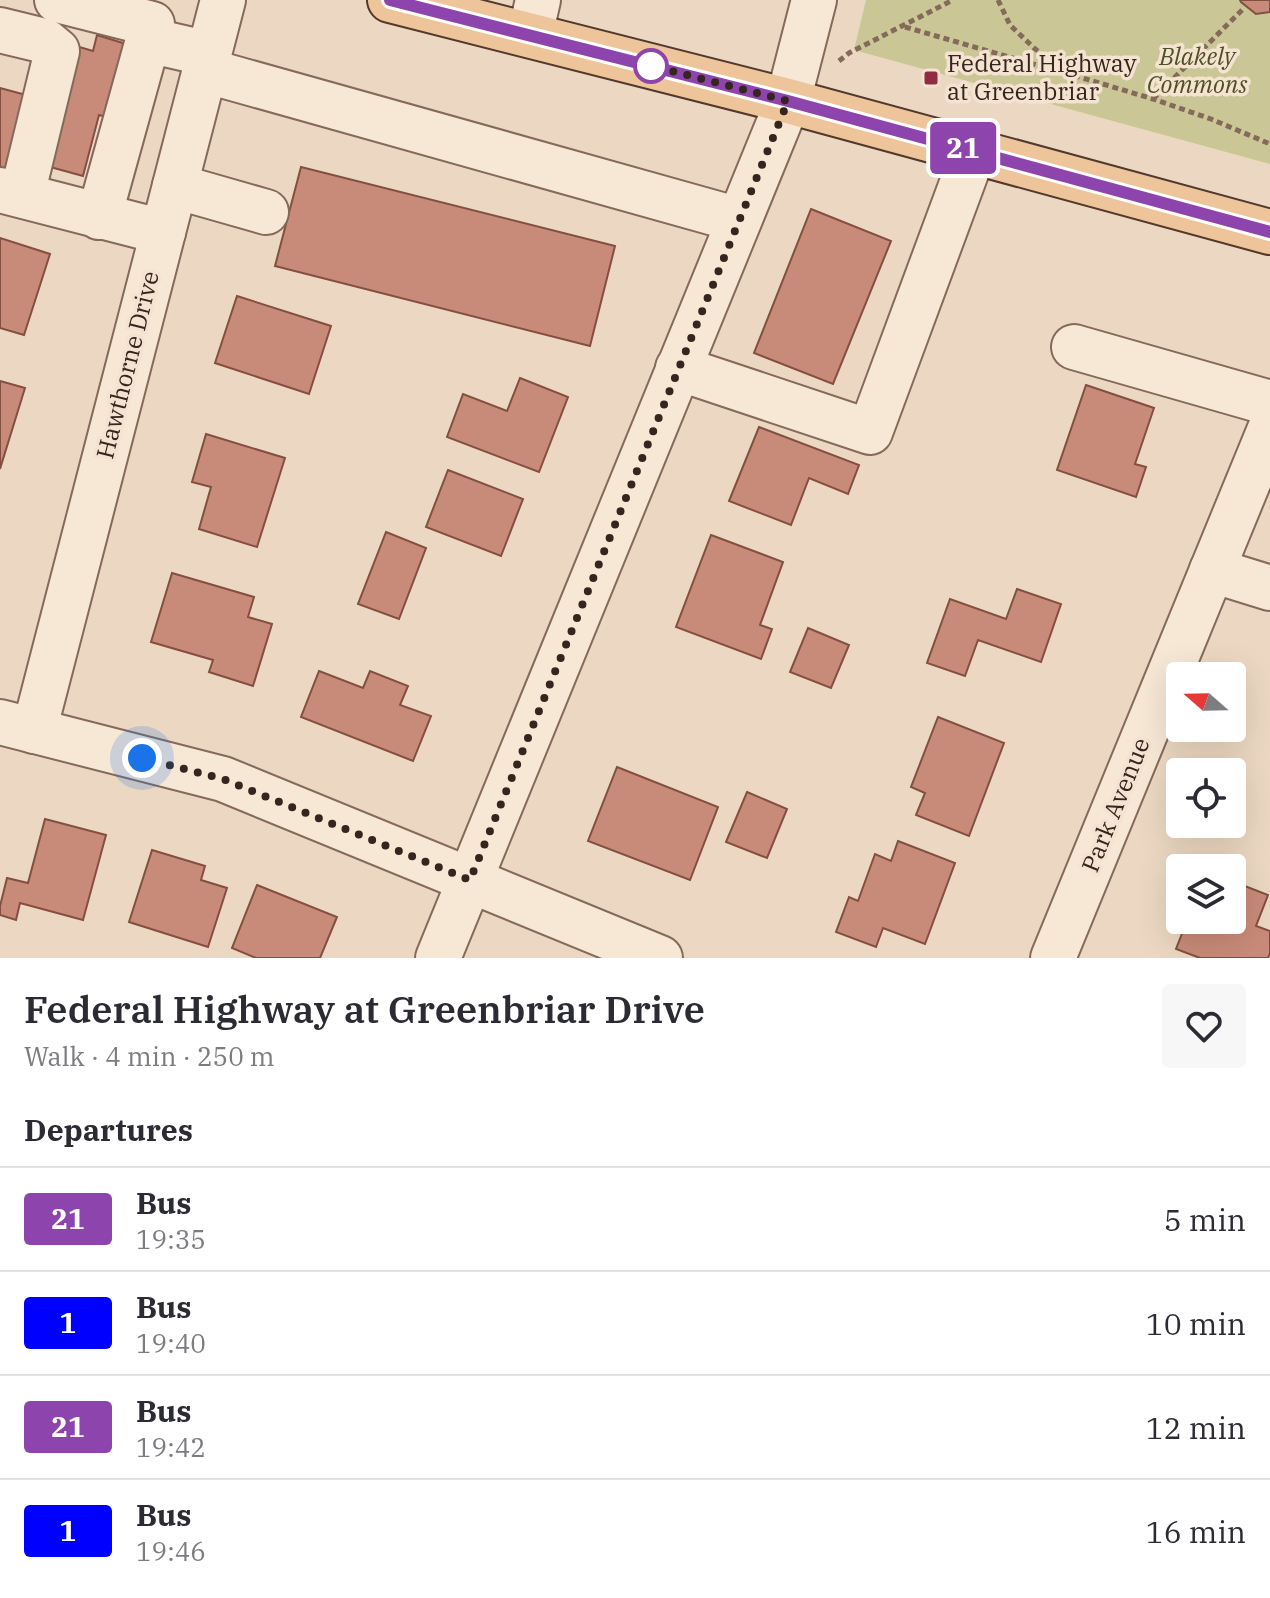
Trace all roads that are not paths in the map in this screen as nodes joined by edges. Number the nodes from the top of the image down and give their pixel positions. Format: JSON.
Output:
{"nodes":[{"id":1,"x":223,"y":0,"type":"edge"},
{"id":2,"x":390,"y":0,"type":"edge"},
{"id":3,"x":814,"y":0,"type":"edge"},
{"id":4,"x":53,"y":14,"type":"edge"},
{"id":5,"x":534,"y":18,"type":"edge"},
{"id":6,"x":0,"y":30,"type":"edge"},
{"id":7,"x":148,"y":40,"type":"junction"},
{"id":8,"x":207,"y":62,"type":"junction"},
{"id":9,"x":788,"y":101,"type":"junction"},
{"id":10,"x":974,"y":151,"type":"junction"},
{"id":11,"x":175,"y":186,"type":"junction"},
{"id":12,"x":11,"y":192,"type":"edge"},
{"id":13,"x":266,"y":212,"type":"dead end"},
{"id":14,"x":99,"y":217,"type":"junction"},
{"id":15,"x":739,"y":220,"type":"junction"},
{"id":16,"x":163,"y":232,"type":"junction"},
{"id":17,"x":1270,"y":232,"type":"edge"},
{"id":18,"x":1074,"y":347,"type":"dead end"},
{"id":19,"x":678,"y":368,"type":"junction"},
{"id":20,"x":1270,"y":403,"type":"edge"},
{"id":21,"x":1270,"y":429,"type":"edge"},
{"id":22,"x":1212,"y":570,"type":"junction"},
{"id":23,"x":1270,"y":588,"type":"edge"},
{"id":24,"x":17,"y":726,"type":"edge"},
{"id":25,"x":470,"y":880,"type":"junction"},
{"id":26,"x":438,"y":958,"type":"edge"},
{"id":27,"x":660,"y":958,"type":"edge"},
{"id":28,"x":1053,"y":958,"type":"edge"}],
"edges":[{"from":1,"to":8,"type":"street","name":"Hawthorne Drive"},
{"from":2,"to":5,"type":"main road"},
{"from":3,"to":9,"type":"street"},
{"from":4,"to":6,"type":"street"},
{"from":4,"to":7,"type":"street"},
{"from":4,"to":12,"type":"street"},
{"from":5,"to":9,"type":"main road"},
{"from":7,"to":8,"type":"street"},
{"from":7,"to":14,"type":"street"},
{"from":8,"to":11,"type":"street","name":"Hawthorne Drive"},
{"from":8,"to":15,"type":"street"},
{"from":9,"to":10,"type":"main road"},
{"from":9,"to":15,"type":"street"},
{"from":10,"to":17,"type":"main road"},
{"from":10,"to":19,"type":"street"},
{"from":11,"to":13,"type":"street"},
{"from":11,"to":16,"type":"street","name":"Hawthorne Drive"},
{"from":12,"to":14,"type":"street"},
{"from":14,"to":16,"type":"street"},
{"from":15,"to":19,"type":"street"},
{"from":16,"to":24,"type":"street","name":"Hawthorne Drive"},
{"from":18,"to":20,"type":"street"},
{"from":19,"to":25,"type":"street"},
{"from":21,"to":22,"type":"street","name":"Park Avenue"},
{"from":22,"to":23,"type":"street"},
{"from":22,"to":28,"type":"street","name":"Park Avenue"},
{"from":24,"to":25,"type":"street"},
{"from":25,"to":26,"type":"street"},
{"from":25,"to":27,"type":"street"}]}
